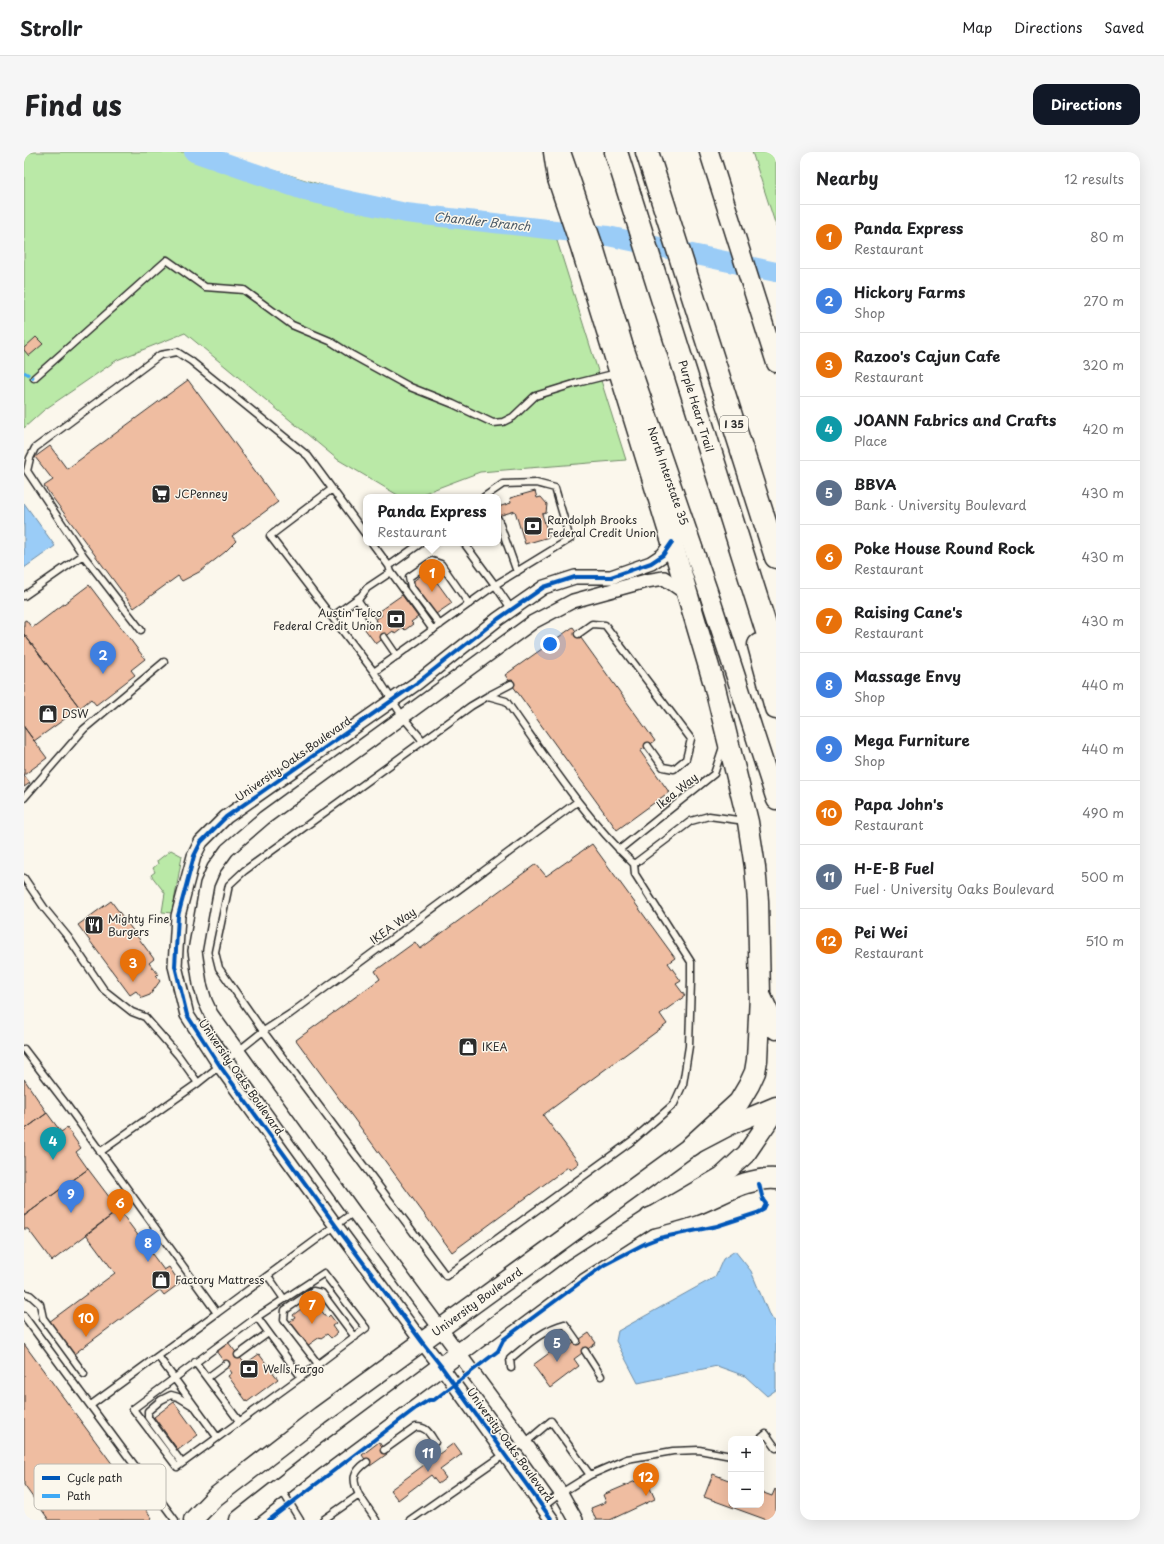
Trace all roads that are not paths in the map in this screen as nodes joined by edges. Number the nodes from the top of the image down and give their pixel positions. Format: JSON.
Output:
{"nodes":[{"id":1,"x":554,"y":152,"type":"edge"},
{"id":2,"x":561,"y":152,"type":"edge"},
{"id":3,"x":616,"y":152,"type":"edge"},
{"id":4,"x":647,"y":152,"type":"edge"},
{"id":5,"x":655,"y":152,"type":"edge"},
{"id":6,"x":709,"y":152,"type":"edge"},
{"id":7,"x":565,"y":180,"type":"junction"},
{"id":8,"x":661,"y":192,"type":"junction"},
{"id":9,"x":588,"y":248,"type":"junction"},
{"id":10,"x":776,"y":363,"type":"edge"},
{"id":11,"x":618,"y":373,"type":"junction"},
{"id":12,"x":34,"y":378,"type":"dead end"},
{"id":13,"x":702,"y":428,"type":"junction"},
{"id":14,"x":332,"y":490,"type":"junction"},
{"id":15,"x":489,"y":494,"type":"edge"},
{"id":16,"x":501,"y":527,"type":"edge"},
{"id":17,"x":363,"y":531,"type":"edge"},
{"id":18,"x":672,"y":542,"type":"junction"},
{"id":19,"x":374,"y":546,"type":"edge"},
{"id":20,"x":417,"y":546,"type":"edge"},
{"id":21,"x":466,"y":546,"type":"edge"},
{"id":22,"x":83,"y":555,"type":"junction"},
{"id":23,"x":776,"y":557,"type":"edge"},
{"id":24,"x":390,"y":569,"type":"junction"},
{"id":25,"x":517,"y":572,"type":"junction"},
{"id":26,"x":495,"y":586,"type":"junction"},
{"id":27,"x":687,"y":594,"type":"junction"},
{"id":28,"x":24,"y":596,"type":"edge"},
{"id":29,"x":357,"y":599,"type":"junction"},
{"id":30,"x":469,"y":604,"type":"junction"},
{"id":31,"x":512,"y":610,"type":"junction"},
{"id":32,"x":332,"y":617,"type":"junction"},
{"id":33,"x":373,"y":622,"type":"dead end"},
{"id":34,"x":440,"y":625,"type":"junction"},
{"id":35,"x":141,"y":630,"type":"dead end"},
{"id":36,"x":433,"y":630,"type":"junction"},
{"id":37,"x":578,"y":634,"type":"dead end"},
{"id":38,"x":384,"y":637,"type":"dead end"},
{"id":39,"x":397,"y":656,"type":"junction"},
{"id":40,"x":776,"y":660,"type":"edge"},
{"id":41,"x":164,"y":662,"type":"dead end"},
{"id":42,"x":374,"y":672,"type":"junction"},
{"id":43,"x":511,"y":684,"type":"dead end"},
{"id":44,"x":488,"y":696,"type":"junction"},
{"id":45,"x":393,"y":700,"type":"junction"},
{"id":46,"x":776,"y":708,"type":"edge"},
{"id":47,"x":403,"y":716,"type":"junction"},
{"id":48,"x":727,"y":734,"type":"junction"},
{"id":49,"x":423,"y":741,"type":"junction"},
{"id":50,"x":648,"y":746,"type":"dead end"},
{"id":51,"x":24,"y":798,"type":"edge"},
{"id":52,"x":776,"y":800,"type":"edge"},
{"id":53,"x":577,"y":802,"type":"junction"},
{"id":54,"x":748,"y":822,"type":"junction"},
{"id":55,"x":619,"y":850,"type":"junction"},
{"id":56,"x":634,"y":864,"type":"junction"},
{"id":57,"x":24,"y":878,"type":"edge"},
{"id":58,"x":760,"y":996,"type":"junction"},
{"id":59,"x":776,"y":1029,"type":"edge"},
{"id":60,"x":263,"y":1031,"type":"junction"},
{"id":61,"x":24,"y":1049,"type":"edge"},
{"id":62,"x":238,"y":1052,"type":"junction"},
{"id":63,"x":220,"y":1066,"type":"junction"},
{"id":64,"x":198,"y":1082,"type":"junction"},
{"id":65,"x":776,"y":1106,"type":"edge"},
{"id":66,"x":776,"y":1110,"type":"edge"},
{"id":67,"x":691,"y":1146,"type":"junction"},
{"id":68,"x":100,"y":1152,"type":"junction"},
{"id":69,"x":776,"y":1179,"type":"edge"},
{"id":70,"x":354,"y":1212,"type":"junction"},
{"id":71,"x":650,"y":1218,"type":"junction"},
{"id":72,"x":336,"y":1226,"type":"junction"},
{"id":73,"x":268,"y":1276,"type":"junction"},
{"id":74,"x":24,"y":1293,"type":"edge"},
{"id":75,"x":284,"y":1299,"type":"junction"},
{"id":76,"x":217,"y":1313,"type":"junction"},
{"id":77,"x":24,"y":1316,"type":"edge"},
{"id":78,"x":257,"y":1317,"type":"junction"},
{"id":79,"x":440,"y":1328,"type":"junction"},
{"id":80,"x":268,"y":1333,"type":"junction"},
{"id":81,"x":355,"y":1337,"type":"junction"},
{"id":82,"x":577,"y":1341,"type":"dead end"},
{"id":83,"x":422,"y":1342,"type":"junction"},
{"id":84,"x":585,"y":1351,"type":"dead end"},
{"id":85,"x":458,"y":1353,"type":"junction"},
{"id":86,"x":238,"y":1355,"type":"dead end"},
{"id":87,"x":158,"y":1356,"type":"junction"},
{"id":88,"x":195,"y":1362,"type":"junction"},
{"id":89,"x":226,"y":1364,"type":"dead end"},
{"id":90,"x":318,"y":1364,"type":"junction"},
{"id":91,"x":441,"y":1366,"type":"junction"},
{"id":92,"x":510,"y":1368,"type":"dead end"},
{"id":93,"x":84,"y":1374,"type":"dead end"},
{"id":94,"x":601,"y":1376,"type":"dead end"},
{"id":95,"x":174,"y":1377,"type":"junction"},
{"id":96,"x":301,"y":1377,"type":"junction"},
{"id":97,"x":207,"y":1378,"type":"junction"},
{"id":98,"x":91,"y":1405,"type":"junction"},
{"id":99,"x":196,"y":1407,"type":"junction"},
{"id":100,"x":239,"y":1421,"type":"junction"},
{"id":101,"x":487,"y":1429,"type":"junction"},
{"id":102,"x":764,"y":1436,"type":"edge"},
{"id":103,"x":217,"y":1437,"type":"junction"},
{"id":104,"x":435,"y":1442,"type":"dead end"},
{"id":105,"x":525,"y":1443,"type":"junction"},
{"id":106,"x":776,"y":1448,"type":"edge"},
{"id":107,"x":384,"y":1450,"type":"dead end"},
{"id":108,"x":505,"y":1454,"type":"junction"},
{"id":109,"x":728,"y":1455,"type":"edge"},
{"id":110,"x":367,"y":1462,"type":"dead end"},
{"id":111,"x":182,"y":1463,"type":"junction"},
{"id":112,"x":134,"y":1464,"type":"edge"},
{"id":113,"x":590,"y":1475,"type":"junction"},
{"id":114,"x":280,"y":1488,"type":"junction"},
{"id":115,"x":561,"y":1493,"type":"junction"},
{"id":116,"x":360,"y":1496,"type":"junction"},
{"id":117,"x":543,"y":1506,"type":"junction"},
{"id":118,"x":166,"y":1508,"type":"edge"},
{"id":119,"x":175,"y":1520,"type":"edge"},
{"id":120,"x":193,"y":1520,"type":"edge"},
{"id":121,"x":239,"y":1520,"type":"edge"},
{"id":122,"x":300,"y":1520,"type":"edge"},
{"id":123,"x":323,"y":1520,"type":"edge"},
{"id":124,"x":376,"y":1520,"type":"edge"},
{"id":125,"x":410,"y":1520,"type":"edge"},
{"id":126,"x":552,"y":1520,"type":"edge"},
{"id":127,"x":576,"y":1520,"type":"edge"}],
"edges":[{"from":1,"to":7,"type":"main road"},
{"from":2,"to":7,"type":"main road"},
{"from":3,"to":13,"type":"highway","name":"Purple Heart Trail","number":"I 35"},
{"from":4,"to":8,"type":"highway","number":"I 35"},
{"from":5,"to":8,"type":"highway"},
{"from":6,"to":10,"type":"main road"},
{"from":7,"to":9,"type":"main road"},
{"from":8,"to":23,"type":"highway","number":"I 35"},
{"from":9,"to":11,"type":"main road"},
{"from":9,"to":52,"type":"main road","name":"North Interstate 35"},
{"from":11,"to":12,"type":"lane"},
{"from":11,"to":18,"type":"main road"},
{"from":13,"to":40,"type":"highway","name":"Purple Heart Trail","number":"I 35"},
{"from":13,"to":46,"type":"highway"},
{"from":14,"to":17,"type":"lane"},
{"from":14,"to":22,"type":"lane"},
{"from":14,"to":32,"type":"lane"},
{"from":15,"to":25,"type":"lane"},
{"from":16,"to":25,"type":"lane"},
{"from":18,"to":27,"type":"main road"},
{"from":18,"to":31,"type":"street","name":"University Oaks Boulevard"},
{"from":19,"to":24,"type":"lane"},
{"from":20,"to":24,"type":"lane"},
{"from":21,"to":26,"type":"lane"},
{"from":22,"to":28,"type":"lane"},
{"from":22,"to":35,"type":"lane"},
{"from":24,"to":29,"type":"lane"},
{"from":24,"to":36,"type":"lane"},
{"from":25,"to":26,"type":"lane"},
{"from":26,"to":30,"type":"lane"},
{"from":26,"to":31,"type":"lane"},
{"from":27,"to":47,"type":"street","name":"University Oaks Boulevard"},
{"from":27,"to":48,"type":"main road"},
{"from":29,"to":32,"type":"lane"},
{"from":29,"to":33,"type":"lane"},
{"from":30,"to":34,"type":"lane"},
{"from":30,"to":34,"type":"lane"},
{"from":31,"to":45,"type":"street","name":"University Oaks Boulevard"},
{"from":32,"to":42,"type":"lane"},
{"from":34,"to":36,"type":"lane"},
{"from":36,"to":39,"type":"lane"},
{"from":37,"to":50,"type":"lane"},
{"from":38,"to":39,"type":"lane"},
{"from":39,"to":42,"type":"lane"},
{"from":41,"to":51,"type":"lane"},
{"from":42,"to":45,"type":"lane"},
{"from":43,"to":44,"type":"lane"},
{"from":44,"to":49,"type":"lane"},
{"from":44,"to":53,"type":"lane"},
{"from":45,"to":47,"type":"lane"},
{"from":45,"to":63,"type":"street","name":"University Oaks Boulevard"},
{"from":47,"to":49,"type":"lane"},
{"from":47,"to":62,"type":"street","name":"University Oaks Boulevard"},
{"from":48,"to":54,"type":"main road"},
{"from":48,"to":55,"type":"lane","name":"Ikea Way"},
{"from":49,"to":60,"type":"lane"},
{"from":53,"to":55,"type":"lane"},
{"from":53,"to":60,"type":"lane","name":"IKEA Way"},
{"from":54,"to":56,"type":"lane"},
{"from":54,"to":58,"type":"main road"},
{"from":55,"to":56,"type":"lane"},
{"from":56,"to":60,"type":"lane"},
{"from":57,"to":64,"type":"lane"},
{"from":58,"to":59,"type":"main road"},
{"from":58,"to":67,"type":"main road"},
{"from":60,"to":62,"type":"lane","name":"IKEA Way"},
{"from":61,"to":68,"type":"lane"},
{"from":62,"to":63,"type":"lane","name":"IKEA Way"},
{"from":62,"to":70,"type":"street","name":"University Oaks Boulevard"},
{"from":63,"to":64,"type":"lane","name":"IKEA Way"},
{"from":63,"to":72,"type":"street","name":"University Oaks Boulevard"},
{"from":64,"to":68,"type":"lane","name":"IKEA Way"},
{"from":65,"to":67,"type":"main road","name":"University Boulevard"},
{"from":66,"to":71,"type":"main road"},
{"from":67,"to":79,"type":"main road","name":"University Boulevard"},
{"from":68,"to":76,"type":"lane"},
{"from":69,"to":71,"type":"main road"},
{"from":70,"to":72,"type":"lane"},
{"from":70,"to":79,"type":"street","name":"University Oaks Boulevard"},
{"from":71,"to":85,"type":"main road"},
{"from":72,"to":73,"type":"lane"},
{"from":72,"to":83,"type":"street","name":"University Oaks Boulevard"},
{"from":73,"to":75,"type":"lane"},
{"from":73,"to":76,"type":"lane"},
{"from":74,"to":93,"type":"lane"},
{"from":75,"to":78,"type":"lane"},
{"from":75,"to":81,"type":"lane"},
{"from":76,"to":87,"type":"lane"},
{"from":77,"to":98,"type":"lane"},
{"from":78,"to":80,"type":"lane"},
{"from":78,"to":88,"type":"lane"},
{"from":79,"to":83,"type":"main road","name":"University Boulevard"},
{"from":79,"to":85,"type":"street","name":"University Oaks Boulevard"},
{"from":80,"to":86,"type":"lane"},
{"from":80,"to":96,"type":"lane"},
{"from":81,"to":90,"type":"lane"},
{"from":81,"to":90,"type":"lane"},
{"from":82,"to":92,"type":"lane"},
{"from":83,"to":91,"type":"street","name":"University Oaks Boulevard"},
{"from":83,"to":120,"type":"main road","name":"University Boulevard"},
{"from":84,"to":94,"type":"lane"},
{"from":85,"to":91,"type":"main road"},
{"from":85,"to":105,"type":"street","name":"University Oaks Boulevard"},
{"from":87,"to":95,"type":"lane"},
{"from":87,"to":98,"type":"lane"},
{"from":88,"to":95,"type":"lane"},
{"from":88,"to":97,"type":"lane"},
{"from":89,"to":97,"type":"lane"},
{"from":90,"to":96,"type":"lane"},
{"from":91,"to":101,"type":"street","name":"University Oaks Boulevard"},
{"from":91,"to":114,"type":"main road"},
{"from":95,"to":99,"type":"lane"},
{"from":95,"to":111,"type":"lane"},
{"from":96,"to":100,"type":"lane"},
{"from":97,"to":100,"type":"lane"},
{"from":98,"to":112,"type":"lane"},
{"from":99,"to":103,"type":"lane"},
{"from":99,"to":111,"type":"lane"},
{"from":100,"to":103,"type":"lane"},
{"from":101,"to":105,"type":"lane"},
{"from":101,"to":108,"type":"street","name":"University Oaks Boulevard"},
{"from":102,"to":106,"type":"lane"},
{"from":103,"to":111,"type":"lane"},
{"from":104,"to":107,"type":"lane"},
{"from":105,"to":113,"type":"lane"},
{"from":105,"to":115,"type":"street","name":"University Oaks Boulevard"},
{"from":108,"to":117,"type":"street","name":"University Oaks Boulevard"},
{"from":108,"to":125,"type":"lane"},
{"from":109,"to":113,"type":"lane"},
{"from":110,"to":116,"type":"lane"},
{"from":113,"to":115,"type":"lane"},
{"from":114,"to":121,"type":"main road"},
{"from":114,"to":122,"type":"lane"},
{"from":115,"to":117,"type":"lane"},
{"from":115,"to":127,"type":"street","name":"University Oaks Boulevard"},
{"from":116,"to":123,"type":"lane"},
{"from":116,"to":124,"type":"lane"},
{"from":117,"to":126,"type":"street","name":"University Oaks Boulevard"},
{"from":118,"to":119,"type":"lane"}]}
